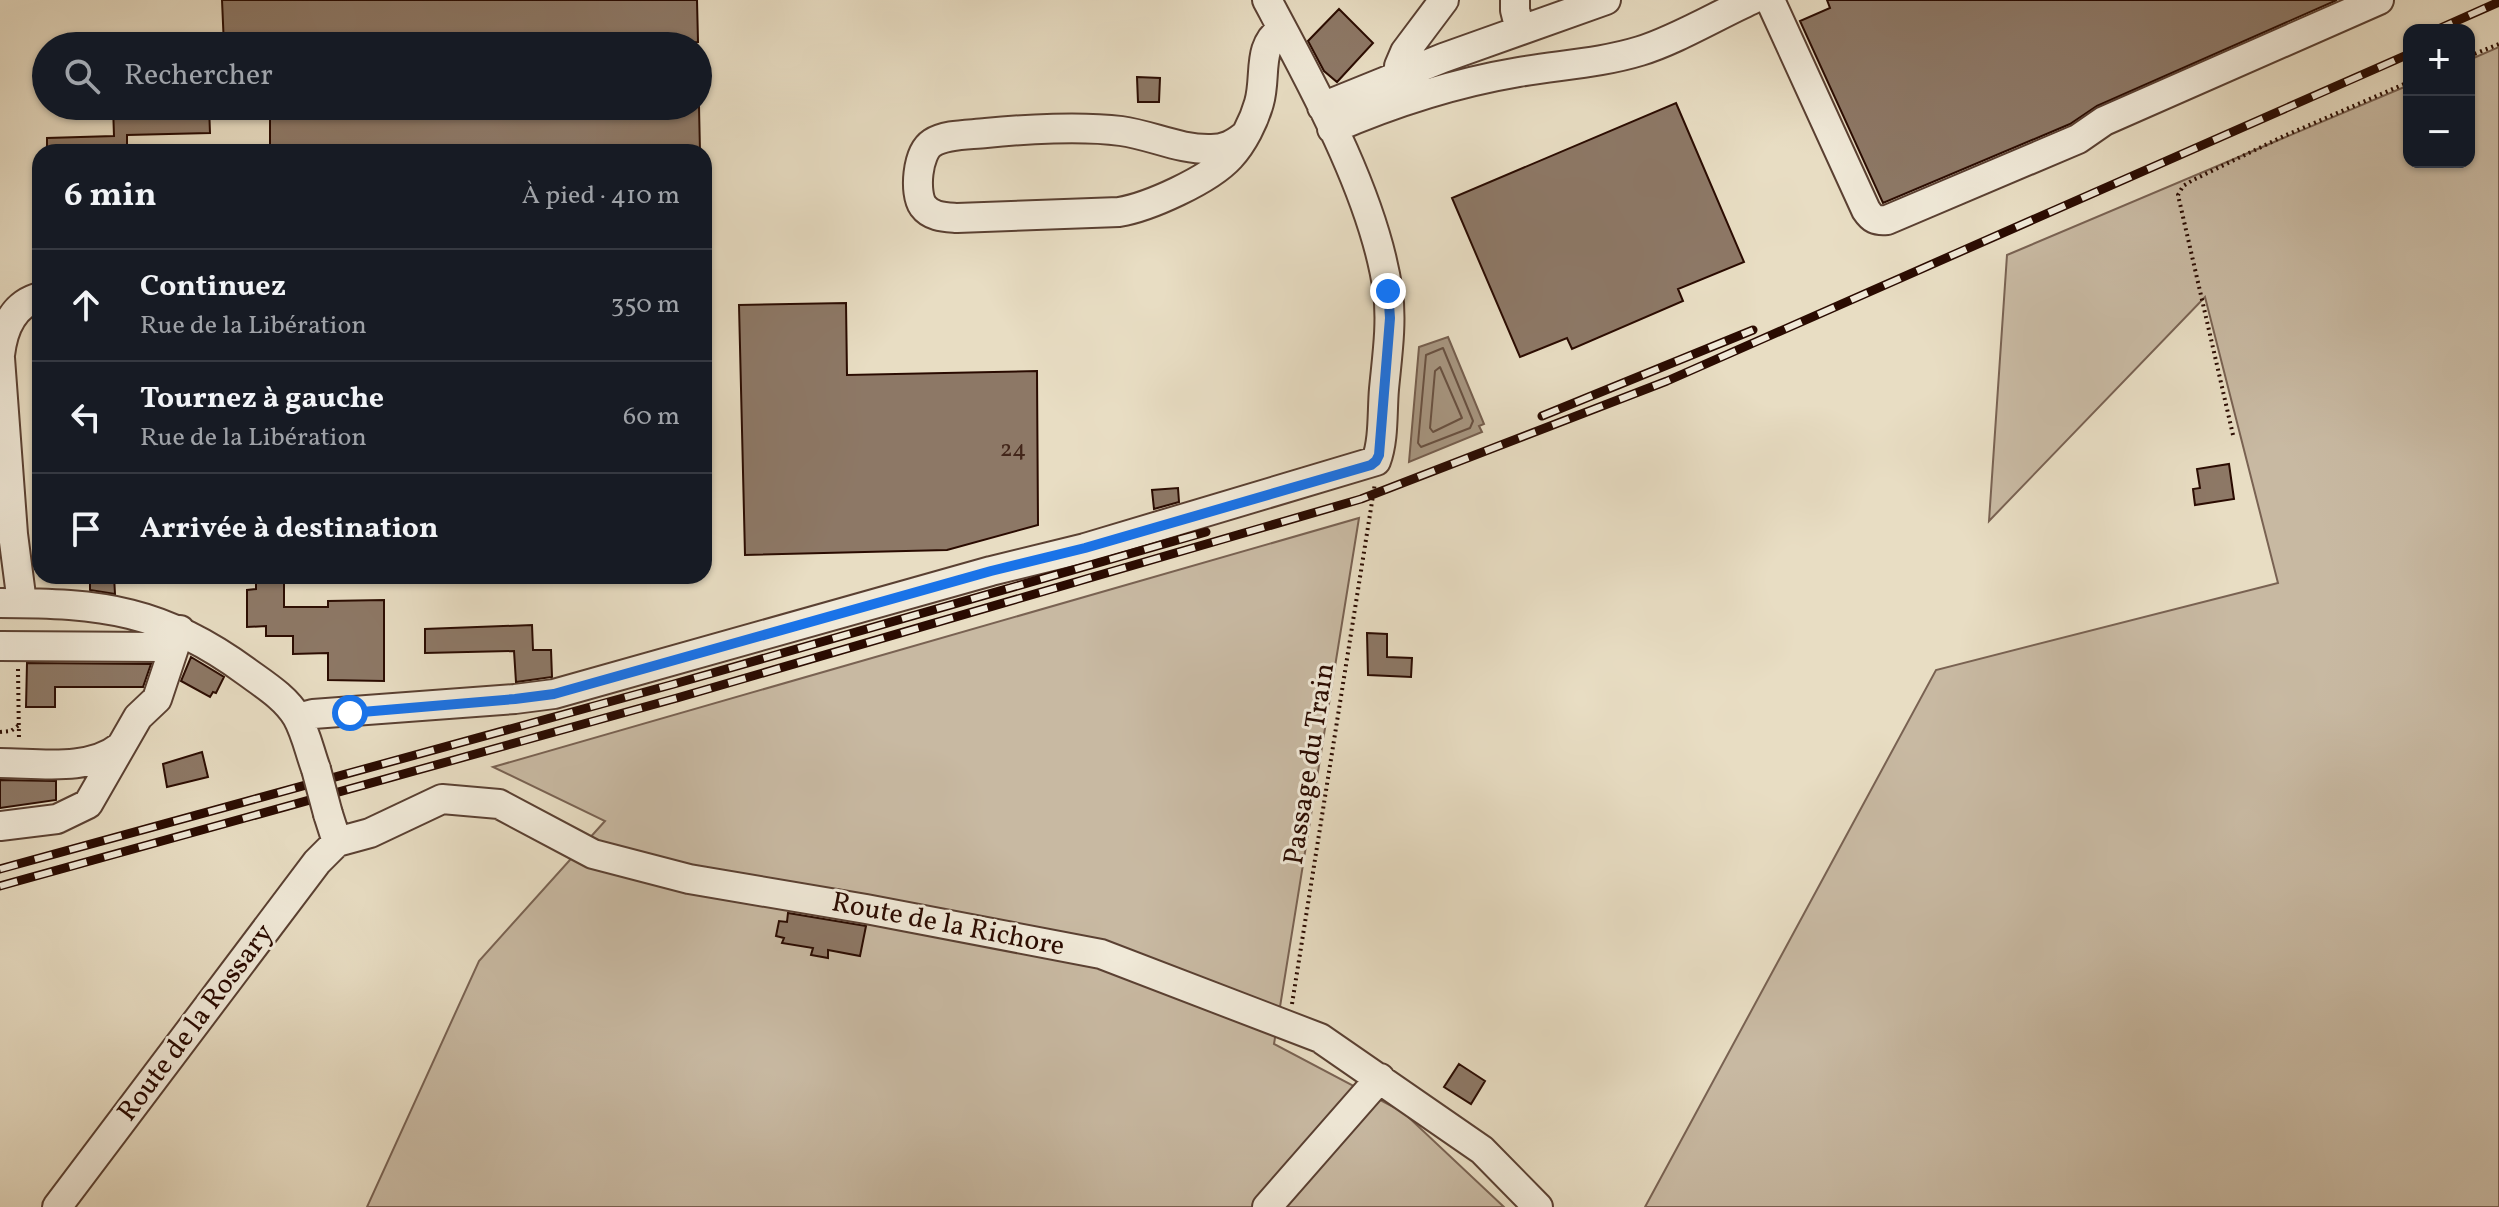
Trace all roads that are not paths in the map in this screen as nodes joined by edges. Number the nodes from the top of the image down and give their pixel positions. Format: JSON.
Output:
{"nodes":[{"id":1,"x":1267,"y":0,"type":"edge"},
{"id":2,"x":1444,"y":0,"type":"edge"},
{"id":3,"x":1515,"y":0,"type":"edge"},
{"id":4,"x":1606,"y":0,"type":"edge"},
{"id":5,"x":1751,"y":0,"type":"edge"},
{"id":6,"x":1770,"y":0,"type":"edge"},
{"id":7,"x":2379,"y":0,"type":"edge"},
{"id":8,"x":1282,"y":29,"type":"junction"},
{"id":9,"x":1520,"y":30,"type":"junction"},
{"id":10,"x":1403,"y":87,"type":"junction"},
{"id":11,"x":1327,"y":118,"type":"junction"},
{"id":12,"x":1244,"y":136,"type":"junction"},
{"id":13,"x":32,"y":301,"type":"edge"},
{"id":14,"x":0,"y":356,"type":"edge"},
{"id":15,"x":11,"y":603,"type":"edge"},
{"id":16,"x":178,"y":635,"type":"junction"},
{"id":17,"x":9,"y":646,"type":"edge"},
{"id":18,"x":298,"y":718,"type":"junction"},
{"id":19,"x":120,"y":747,"type":"junction"},
{"id":20,"x":10,"y":763,"type":"edge"},
{"id":21,"x":0,"y":826,"type":"edge"},
{"id":22,"x":337,"y":842,"type":"junction"},
{"id":23,"x":1380,"y":1078,"type":"junction"},
{"id":24,"x":57,"y":1207,"type":"edge"},
{"id":25,"x":1267,"y":1207,"type":"edge"},
{"id":26,"x":1538,"y":1207,"type":"edge"}],
"edges":[{"from":1,"to":8,"type":"street"},
{"from":2,"to":10,"type":"street"},
{"from":3,"to":9,"type":"street"},
{"from":4,"to":9,"type":"street"},
{"from":5,"to":10,"type":"street"},
{"from":6,"to":7,"type":"street"},
{"from":8,"to":11,"type":"street"},
{"from":8,"to":12,"type":"street"},
{"from":9,"to":10,"type":"street"},
{"from":10,"to":11,"type":"street"},
{"from":11,"to":18,"type":"street"},
{"from":12,"to":12,"type":"street"},
{"from":13,"to":14,"type":"street"},
{"from":14,"to":15,"type":"street"},
{"from":15,"to":16,"type":"street"},
{"from":16,"to":17,"type":"street"},
{"from":16,"to":18,"type":"street"},
{"from":16,"to":19,"type":"street"},
{"from":18,"to":22,"type":"street","bridge":true},
{"from":19,"to":20,"type":"street"},
{"from":19,"to":21,"type":"street"},
{"from":22,"to":23,"type":"street","name":"Route de la Richore"},
{"from":22,"to":24,"type":"street","name":"Route de la Rossary"},
{"from":23,"to":25,"type":"street"},
{"from":23,"to":26,"type":"street","name":"Route de la Richore"}]}
